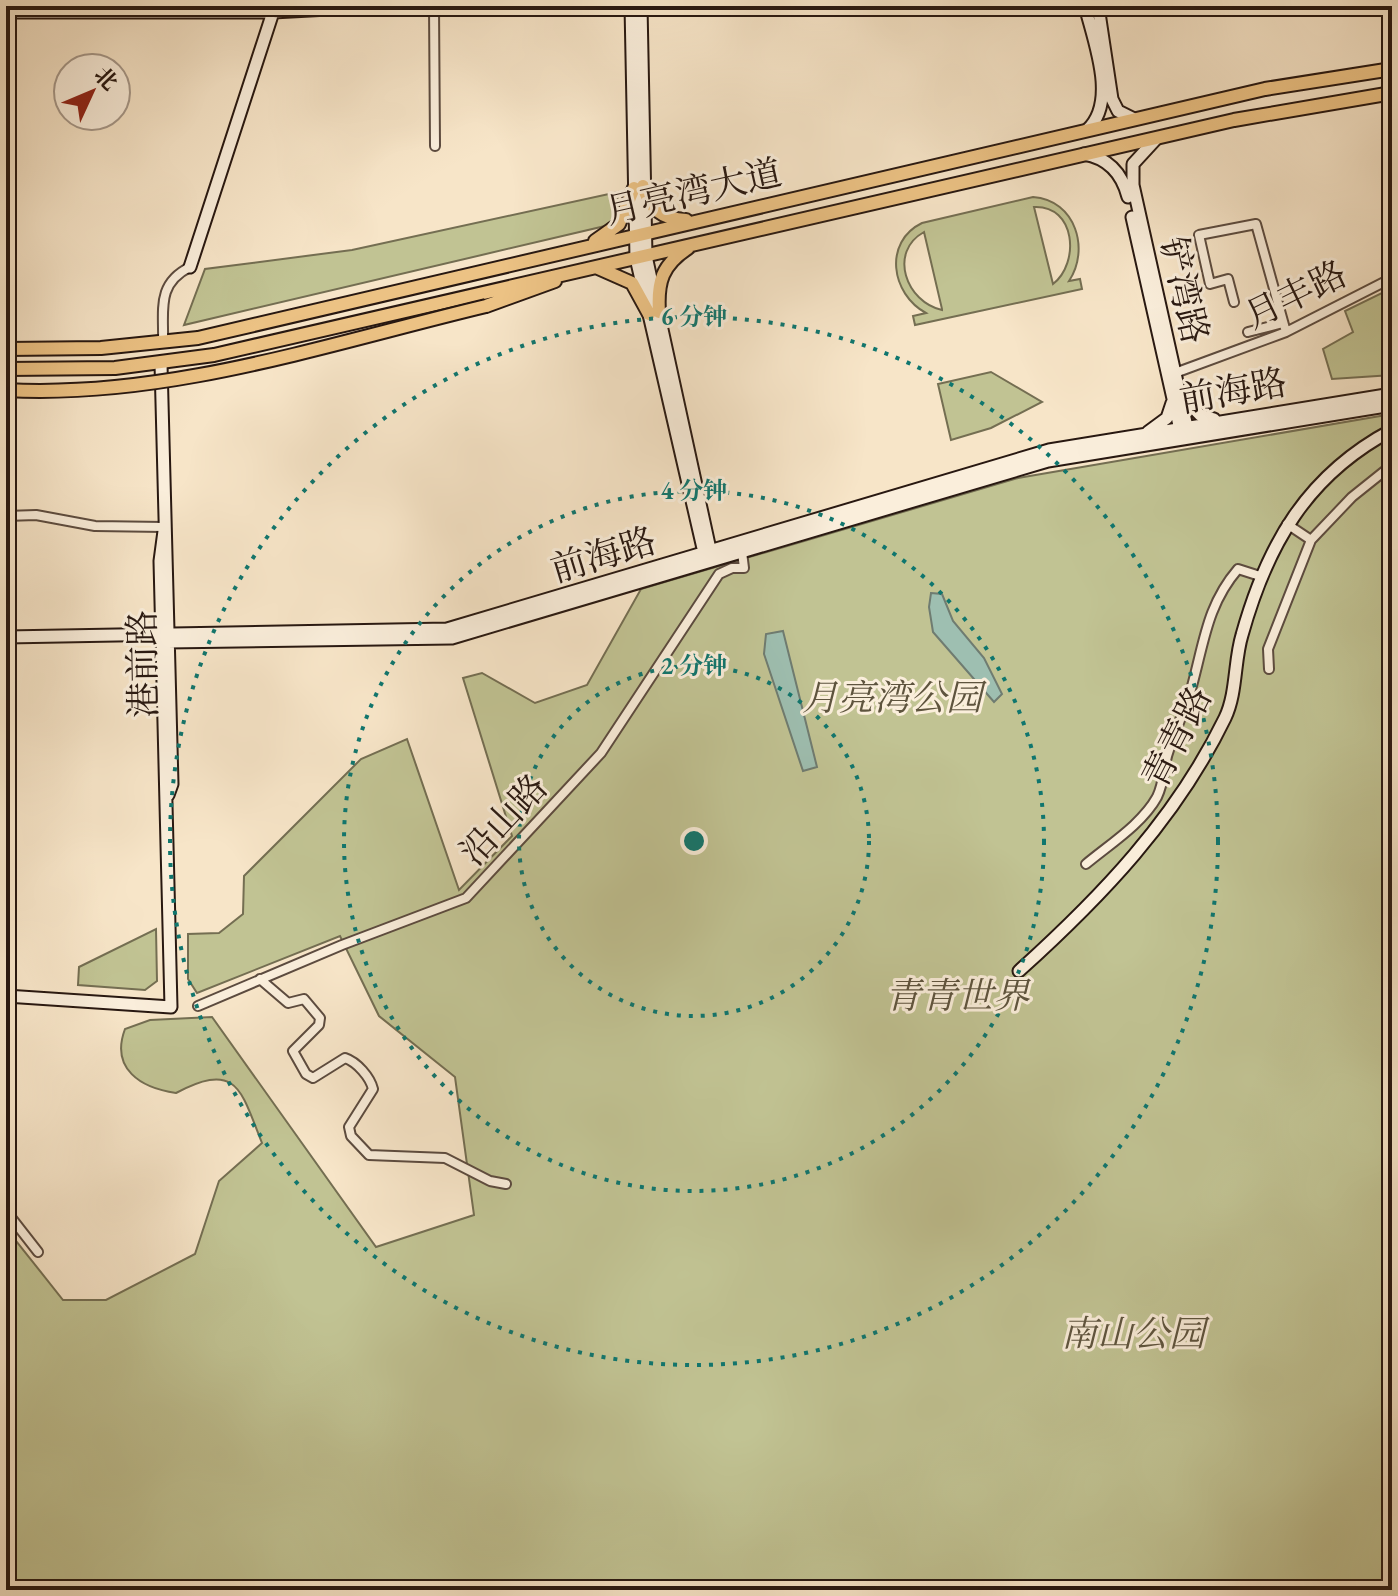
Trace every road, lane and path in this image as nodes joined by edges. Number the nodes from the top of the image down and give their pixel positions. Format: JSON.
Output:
{"nodes":[{"id":1,"x":384,"y":6,"type":"edge"},
{"id":2,"x":434,"y":6,"type":"edge"},
{"id":3,"x":631,"y":6,"type":"edge"},
{"id":4,"x":641,"y":6,"type":"edge"},
{"id":5,"x":1085,"y":6,"type":"edge"},
{"id":6,"x":1098,"y":6,"type":"edge"},
{"id":7,"x":80,"y":9,"type":"edge"},
{"id":8,"x":274,"y":9,"type":"edge"},
{"id":9,"x":6,"y":12,"type":"edge"},
{"id":10,"x":1392,"y":69,"type":"edge"},
{"id":11,"x":1392,"y":93,"type":"edge"},
{"id":12,"x":1134,"y":119,"type":"junction"},
{"id":13,"x":1087,"y":130,"type":"junction"},
{"id":14,"x":1159,"y":137,"type":"junction"},
{"id":15,"x":435,"y":146,"type":"dead end"},
{"id":16,"x":1084,"y":154,"type":"junction"},
{"id":17,"x":638,"y":187,"type":"junction"},
{"id":18,"x":701,"y":220,"type":"junction"},
{"id":19,"x":639,"y":235,"type":"junction"},
{"id":20,"x":703,"y":242,"type":"junction"},
{"id":21,"x":577,"y":250,"type":"junction"},
{"id":22,"x":641,"y":257,"type":"junction"},
{"id":23,"x":190,"y":267,"type":"joint"},
{"id":24,"x":586,"y":267,"type":"junction"},
{"id":25,"x":1392,"y":278,"type":"edge"},
{"id":26,"x":1234,"y":302,"type":"dead end"},
{"id":27,"x":654,"y":313,"type":"junction"},
{"id":28,"x":1284,"y":327,"type":"junction"},
{"id":29,"x":1248,"y":332,"type":"dead end"},
{"id":30,"x":163,"y":343,"type":"junction"},
{"id":31,"x":6,"y":349,"type":"edge"},
{"id":32,"x":161,"y":364,"type":"junction"},
{"id":33,"x":6,"y":369,"type":"edge"},
{"id":34,"x":1175,"y":373,"type":"junction"},
{"id":35,"x":6,"y":390,"type":"edge"},
{"id":36,"x":1179,"y":390,"type":"junction"},
{"id":37,"x":1392,"y":394,"type":"edge"},
{"id":38,"x":1172,"y":402,"type":"junction"},
{"id":39,"x":1392,"y":405,"type":"edge"},
{"id":40,"x":1223,"y":421,"type":"junction"},
{"id":41,"x":1392,"y":430,"type":"edge"},
{"id":42,"x":1183,"y":431,"type":"junction"},
{"id":43,"x":1144,"y":434,"type":"junction"},
{"id":44,"x":1392,"y":465,"type":"edge"},
{"id":45,"x":6,"y":516,"type":"edge"},
{"id":46,"x":1287,"y":523,"type":"junction"},
{"id":47,"x":164,"y":529,"type":"junction"},
{"id":48,"x":1311,"y":540,"type":"junction"},
{"id":49,"x":742,"y":552,"type":"junction"},
{"id":50,"x":708,"y":555,"type":"junction"},
{"id":51,"x":1263,"y":577,"type":"junction"},
{"id":52,"x":6,"y":637,"type":"edge"},
{"id":53,"x":165,"y":638,"type":"junction"},
{"id":54,"x":6,"y":644,"type":"edge"},
{"id":55,"x":1269,"y":669,"type":"dead end"},
{"id":56,"x":1141,"y":816,"type":"junction"},
{"id":57,"x":1157,"y":831,"type":"junction"},
{"id":58,"x":1086,"y":864,"type":"dead end"},
{"id":59,"x":1019,"y":971,"type":"dead end"},
{"id":60,"x":260,"y":979,"type":"junction"},
{"id":61,"x":6,"y":996,"type":"edge"},
{"id":62,"x":198,"y":1006,"type":"dead end"},
{"id":63,"x":506,"y":1184,"type":"dead end"},
{"id":64,"x":6,"y":1211,"type":"edge"},
{"id":65,"x":38,"y":1252,"type":"dead end"}],
"edges":[{"from":1,"to":8,"type":"street"},
{"from":2,"to":15,"type":"street"},
{"from":3,"to":17,"type":"street"},
{"from":4,"to":17,"type":"street"},
{"from":5,"to":13,"type":"street"},
{"from":6,"to":12,"type":"street"},
{"from":7,"to":8,"type":"street"},
{"from":7,"to":9,"type":"street"},
{"from":8,"to":23,"type":"street"},
{"from":10,"to":12,"type":"main road","name":"月亮湾大道"},
{"from":11,"to":14,"type":"main road","name":"月亮湾大道"},
{"from":12,"to":13,"type":"main road","name":"月亮湾大道"},
{"from":13,"to":18,"type":"main road","name":"月亮湾大道"},
{"from":14,"to":16,"type":"main road","name":"月亮湾大道"},
{"from":14,"to":34,"type":"street","name":"铲湾路"},
{"from":16,"to":20,"type":"main road","name":"月亮湾大道"},
{"from":16,"to":38,"type":"street","name":"铲湾路"},
{"from":17,"to":18,"type":"main road"},
{"from":17,"to":19,"type":"street"},
{"from":17,"to":21,"type":"main road"},
{"from":18,"to":19,"type":"main road","name":"月亮湾大道"},
{"from":19,"to":21,"type":"main road","name":"月亮湾大道"},
{"from":19,"to":22,"type":"street"},
{"from":20,"to":22,"type":"main road","name":"月亮湾大道"},
{"from":20,"to":27,"type":"main road"},
{"from":21,"to":30,"type":"main road","name":"月亮湾大道"},
{"from":22,"to":24,"type":"main road","name":"月亮湾大道"},
{"from":22,"to":27,"type":"street"},
{"from":23,"to":30,"type":"street"},
{"from":24,"to":27,"type":"main road"},
{"from":24,"to":32,"type":"main road","name":"月亮湾大道"},
{"from":24,"to":35,"type":"main road","bridge":true},
{"from":25,"to":28,"type":"street","name":"月丰路"},
{"from":26,"to":28,"type":"street"},
{"from":27,"to":50,"type":"street"},
{"from":28,"to":29,"type":"street"},
{"from":28,"to":34,"type":"street","name":"月丰路"},
{"from":30,"to":31,"type":"main road","name":"月亮湾大道"},
{"from":32,"to":33,"type":"main road","name":"月亮湾大道"},
{"from":32,"to":47,"type":"street","name":"港前路"},
{"from":34,"to":36,"type":"street","name":"铲湾路"},
{"from":36,"to":40,"type":"street"},
{"from":36,"to":42,"type":"street","name":"铲湾路"},
{"from":37,"to":40,"type":"street","name":"前海路"},
{"from":38,"to":42,"type":"street","name":"铲湾路"},
{"from":38,"to":43,"type":"street"},
{"from":39,"to":42,"type":"street","name":"前海路"},
{"from":40,"to":42,"type":"street","name":"前海路"},
{"from":41,"to":46,"type":"street","name":"青青路"},
{"from":42,"to":43,"type":"street","name":"前海路"},
{"from":42,"to":49,"type":"street","name":"前海路"},
{"from":43,"to":50,"type":"street","name":"前海路"},
{"from":44,"to":48,"type":"street"},
{"from":45,"to":47,"type":"street"},
{"from":46,"to":48,"type":"street"},
{"from":46,"to":51,"type":"street","name":"青青路"},
{"from":47,"to":53,"type":"street","name":"港前路"},
{"from":48,"to":55,"type":"street"},
{"from":49,"to":50,"type":"street","name":"前海路"},
{"from":49,"to":60,"type":"street","name":"沿山路"},
{"from":50,"to":53,"type":"street","name":"前海路"},
{"from":51,"to":56,"type":"street"},
{"from":51,"to":57,"type":"street","name":"青青路"},
{"from":52,"to":53,"type":"street","name":"前海路"},
{"from":53,"to":54,"type":"street","name":"前海路"},
{"from":53,"to":61,"type":"street","name":"港前路"},
{"from":56,"to":57,"type":"street"},
{"from":56,"to":58,"type":"street"},
{"from":57,"to":59,"type":"street","name":"青青路"},
{"from":60,"to":62,"type":"street","name":"沿山路"},
{"from":60,"to":63,"type":"street"},
{"from":64,"to":65,"type":"street"}]}
